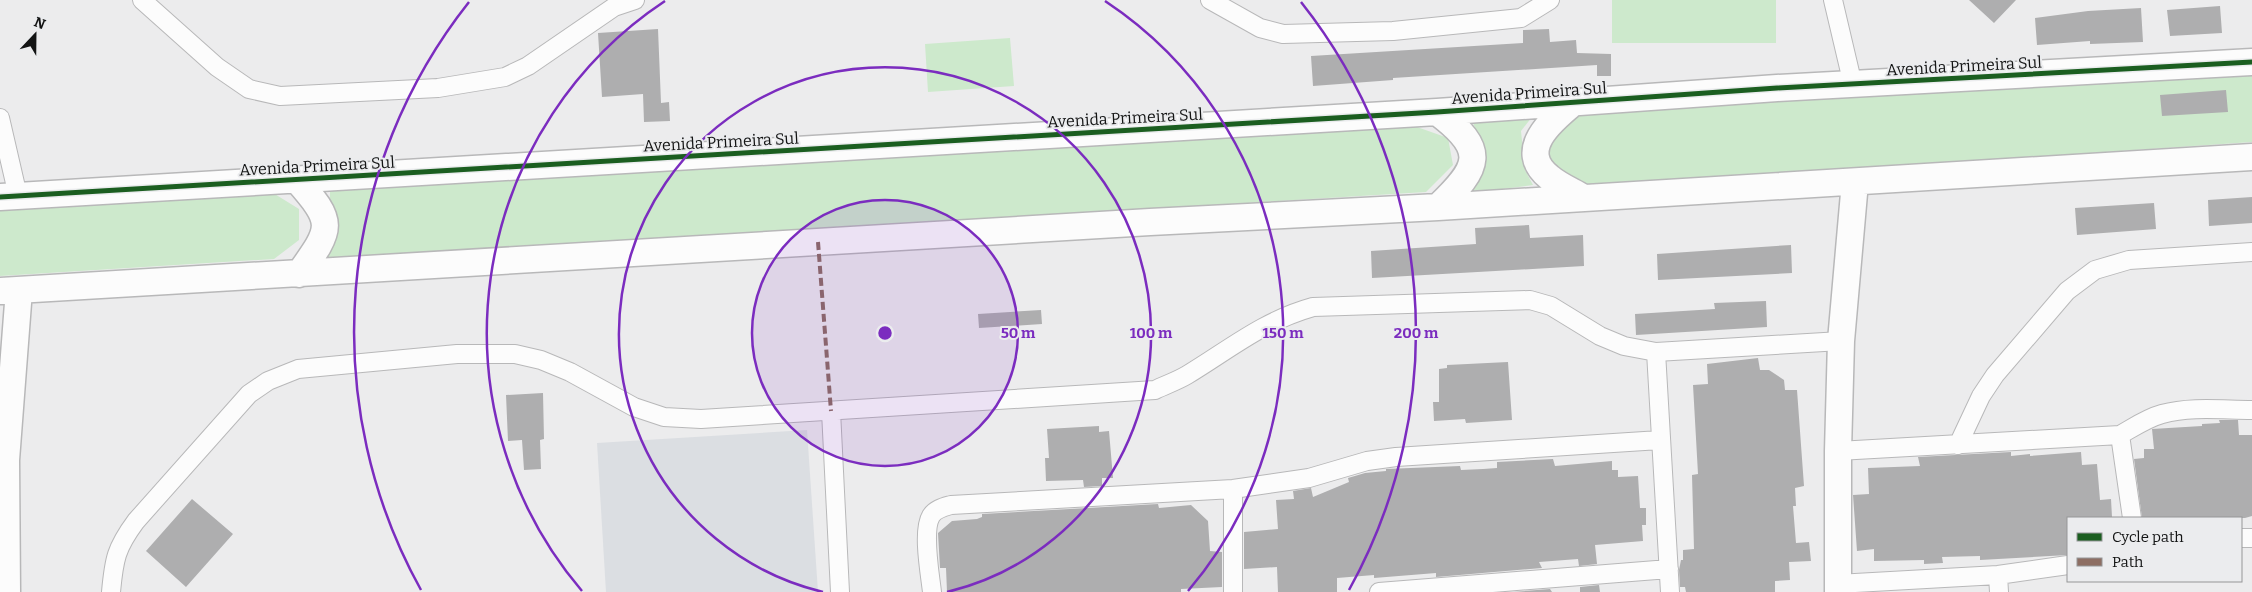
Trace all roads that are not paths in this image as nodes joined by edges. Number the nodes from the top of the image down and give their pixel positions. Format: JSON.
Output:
{"nodes":[{"id":1,"x":142,"y":0,"type":"edge"},
{"id":2,"x":635,"y":0,"type":"edge"},
{"id":3,"x":1210,"y":0,"type":"edge"},
{"id":4,"x":1550,"y":0,"type":"edge"},
{"id":5,"x":1833,"y":0,"type":"edge"},
{"id":6,"x":2252,"y":62,"type":"edge"},
{"id":7,"x":1853,"y":85,"type":"junction"},
{"id":8,"x":1573,"y":103,"type":"junction"},
{"id":9,"x":1438,"y":112,"type":"junction"},
{"id":10,"x":0,"y":118,"type":"edge"},
{"id":11,"x":2252,"y":157,"type":"edge"},
{"id":12,"x":296,"y":180,"type":"junction"},
{"id":13,"x":1855,"y":182,"type":"junction"},
{"id":14,"x":9,"y":196,"type":"edge"},
{"id":15,"x":1582,"y":197,"type":"junction"},
{"id":16,"x":1438,"y":207,"type":"junction"},
{"id":17,"x":2252,"y":252,"type":"edge"},
{"id":18,"x":299,"y":274,"type":"junction"},
{"id":19,"x":9,"y":291,"type":"edge"},
{"id":20,"x":1841,"y":341,"type":"junction"},
{"id":21,"x":1656,"y":352,"type":"junction"},
{"id":22,"x":2252,"y":410,"type":"edge"},
{"id":23,"x":831,"y":412,"type":"junction"},
{"id":24,"x":2120,"y":434,"type":"junction"},
{"id":25,"x":1660,"y":440,"type":"junction"},
{"id":26,"x":1958,"y":445,"type":"junction"},
{"id":27,"x":1838,"y":451,"type":"junction"},
{"id":28,"x":3,"y":460,"type":"edge"},
{"id":29,"x":1233,"y":489,"type":"junction"},
{"id":30,"x":2132,"y":517,"type":"edge"},
{"id":31,"x":2067,"y":565,"type":"edge"},
{"id":32,"x":1669,"y":569,"type":"junction"},
{"id":33,"x":1999,"y":583,"type":"edge"},
{"id":34,"x":1837,"y":588,"type":"edge"},
{"id":35,"x":7,"y":592,"type":"edge"},
{"id":36,"x":110,"y":592,"type":"edge"},
{"id":37,"x":840,"y":592,"type":"edge"},
{"id":38,"x":932,"y":592,"type":"edge"},
{"id":39,"x":1233,"y":592,"type":"edge"},
{"id":40,"x":1379,"y":592,"type":"edge"},
{"id":41,"x":1670,"y":592,"type":"edge"}],
"edges":[{"from":1,"to":2,"type":"street"},
{"from":3,"to":4,"type":"street"},
{"from":5,"to":7,"type":"street"},
{"from":6,"to":7,"type":"street","name":"Avenida Primeira Sul"},
{"from":7,"to":8,"type":"street","name":"Avenida Primeira Sul"},
{"from":8,"to":9,"type":"street","name":"Avenida Primeira Sul"},
{"from":8,"to":15,"type":"street"},
{"from":9,"to":12,"type":"street","name":"Avenida Primeira Sul"},
{"from":9,"to":16,"type":"street"},
{"from":10,"to":14,"type":"street"},
{"from":11,"to":13,"type":"street"},
{"from":12,"to":14,"type":"street","name":"Avenida Primeira Sul"},
{"from":12,"to":18,"type":"street"},
{"from":13,"to":15,"type":"street"},
{"from":13,"to":20,"type":"street"},
{"from":15,"to":16,"type":"street"},
{"from":16,"to":18,"type":"street"},
{"from":17,"to":26,"type":"street"},
{"from":18,"to":19,"type":"street"},
{"from":19,"to":28,"type":"street"},
{"from":20,"to":21,"type":"street"},
{"from":20,"to":27,"type":"street"},
{"from":21,"to":23,"type":"street"},
{"from":21,"to":25,"type":"street"},
{"from":22,"to":24,"type":"street"},
{"from":23,"to":36,"type":"street"},
{"from":23,"to":37,"type":"street"},
{"from":24,"to":26,"type":"street"},
{"from":24,"to":30,"type":"street"},
{"from":25,"to":29,"type":"street"},
{"from":25,"to":32,"type":"street"},
{"from":26,"to":27,"type":"street"},
{"from":27,"to":34,"type":"street"},
{"from":28,"to":35,"type":"street"},
{"from":29,"to":38,"type":"street"},
{"from":29,"to":39,"type":"street"},
{"from":31,"to":33,"type":"street"},
{"from":32,"to":40,"type":"street"},
{"from":32,"to":41,"type":"street"},
{"from":33,"to":34,"type":"street"}]}
